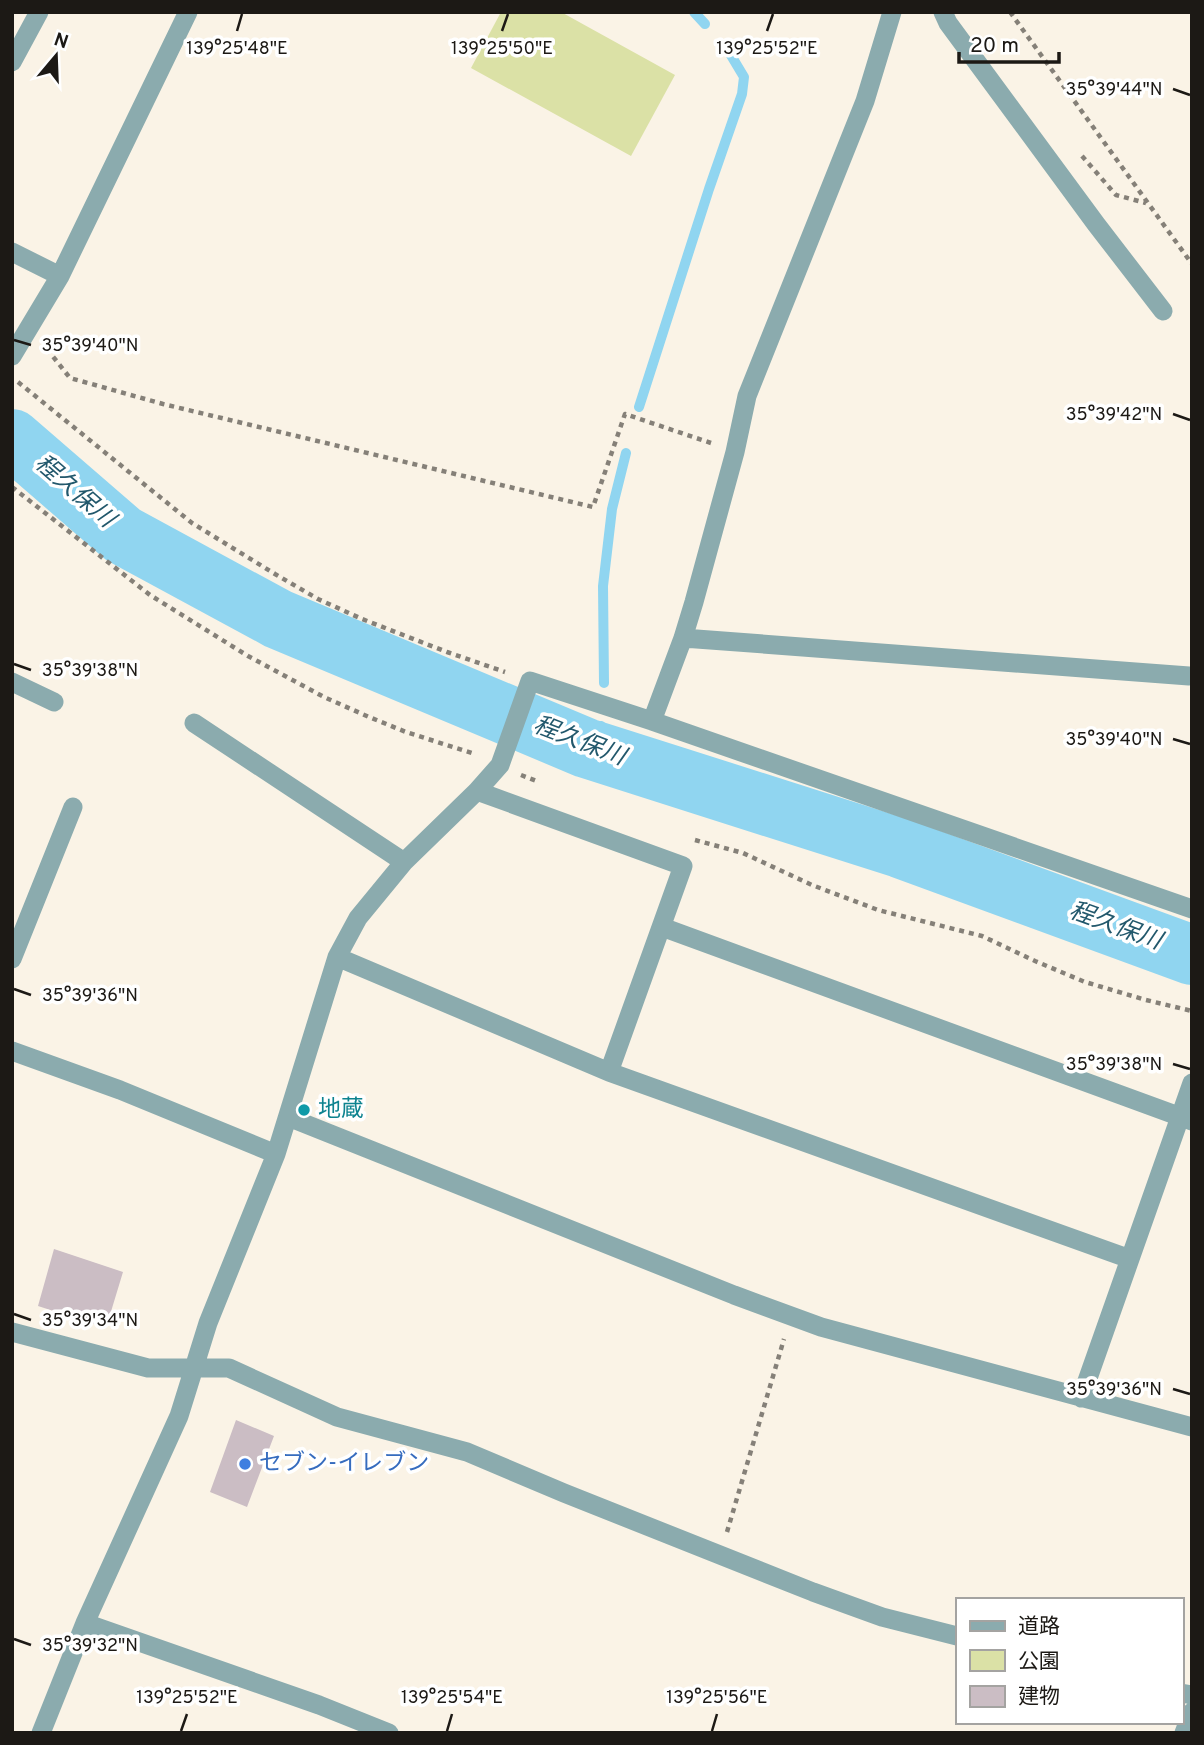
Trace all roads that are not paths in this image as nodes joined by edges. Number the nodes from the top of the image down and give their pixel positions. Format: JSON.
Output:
{"nodes":[{"id":1,"x":38,"y":12,"type":"edge"},
{"id":2,"x":188,"y":12,"type":"edge"},
{"id":3,"x":892,"y":12,"type":"edge"},
{"id":4,"x":943,"y":12,"type":"edge"},
{"id":5,"x":12,"y":62,"type":"edge"},
{"id":6,"x":12,"y":253,"type":"edge"},
{"id":7,"x":61,"y":276,"type":"junction"},
{"id":8,"x":1163,"y":311,"type":"dead end"},
{"id":9,"x":12,"y":356,"type":"edge"},
{"id":10,"x":683,"y":638,"type":"junction"},
{"id":11,"x":1189,"y":676,"type":"dead end"},
{"id":12,"x":12,"y":682,"type":"edge"},
{"id":13,"x":54,"y":702,"type":"dead end"},
{"id":14,"x":652,"y":721,"type":"junction"},
{"id":15,"x":194,"y":723,"type":"dead end"},
{"id":16,"x":477,"y":791,"type":"junction"},
{"id":17,"x":73,"y":807,"type":"dead end"},
{"id":18,"x":404,"y":862,"type":"junction"},
{"id":19,"x":1192,"y":909,"type":"edge"},
{"id":20,"x":662,"y":927,"type":"junction"},
{"id":21,"x":337,"y":957,"type":"junction"},
{"id":22,"x":12,"y":959,"type":"edge"},
{"id":23,"x":12,"y":1051,"type":"edge"},
{"id":24,"x":609,"y":1072,"type":"junction"},
{"id":25,"x":1192,"y":1083,"type":"edge"},
{"id":26,"x":288,"y":1118,"type":"junction"},
{"id":27,"x":1186,"y":1119,"type":"edge"},
{"id":28,"x":276,"y":1154,"type":"junction"},
{"id":29,"x":1130,"y":1259,"type":"junction"},
{"id":30,"x":12,"y":1332,"type":"edge"},
{"id":31,"x":195,"y":1368,"type":"junction"},
{"id":32,"x":1081,"y":1398,"type":"junction"},
{"id":33,"x":1192,"y":1427,"type":"edge"},
{"id":34,"x":85,"y":1623,"type":"junction"},
{"id":35,"x":956,"y":1636,"type":"edge"},
{"id":36,"x":1192,"y":1712,"type":"edge"},
{"id":37,"x":41,"y":1733,"type":"edge"},
{"id":38,"x":389,"y":1733,"type":"edge"},
{"id":39,"x":1184,"y":1733,"type":"edge"}],
"edges":[{"from":1,"to":5,"type":"street"},
{"from":2,"to":7,"type":"street"},
{"from":3,"to":10,"type":"street"},
{"from":4,"to":8,"type":"street"},
{"from":6,"to":7,"type":"street"},
{"from":7,"to":9,"type":"street"},
{"from":10,"to":11,"type":"street"},
{"from":10,"to":14,"type":"street"},
{"from":12,"to":13,"type":"street"},
{"from":14,"to":16,"type":"street"},
{"from":14,"to":19,"type":"street"},
{"from":15,"to":18,"type":"street"},
{"from":16,"to":18,"type":"street"},
{"from":16,"to":20,"type":"street"},
{"from":17,"to":22,"type":"street"},
{"from":18,"to":21,"type":"street"},
{"from":20,"to":24,"type":"street"},
{"from":20,"to":27,"type":"street"},
{"from":21,"to":24,"type":"street"},
{"from":21,"to":26,"type":"street"},
{"from":23,"to":28,"type":"street"},
{"from":24,"to":29,"type":"street"},
{"from":25,"to":27,"type":"street"},
{"from":26,"to":28,"type":"street"},
{"from":26,"to":32,"type":"street"},
{"from":27,"to":29,"type":"street"},
{"from":28,"to":31,"type":"street"},
{"from":29,"to":32,"type":"street"},
{"from":30,"to":31,"type":"street"},
{"from":31,"to":34,"type":"street"},
{"from":31,"to":35,"type":"street"},
{"from":32,"to":33,"type":"street"},
{"from":34,"to":37,"type":"street"},
{"from":34,"to":38,"type":"street"},
{"from":36,"to":39,"type":"street"}]}
